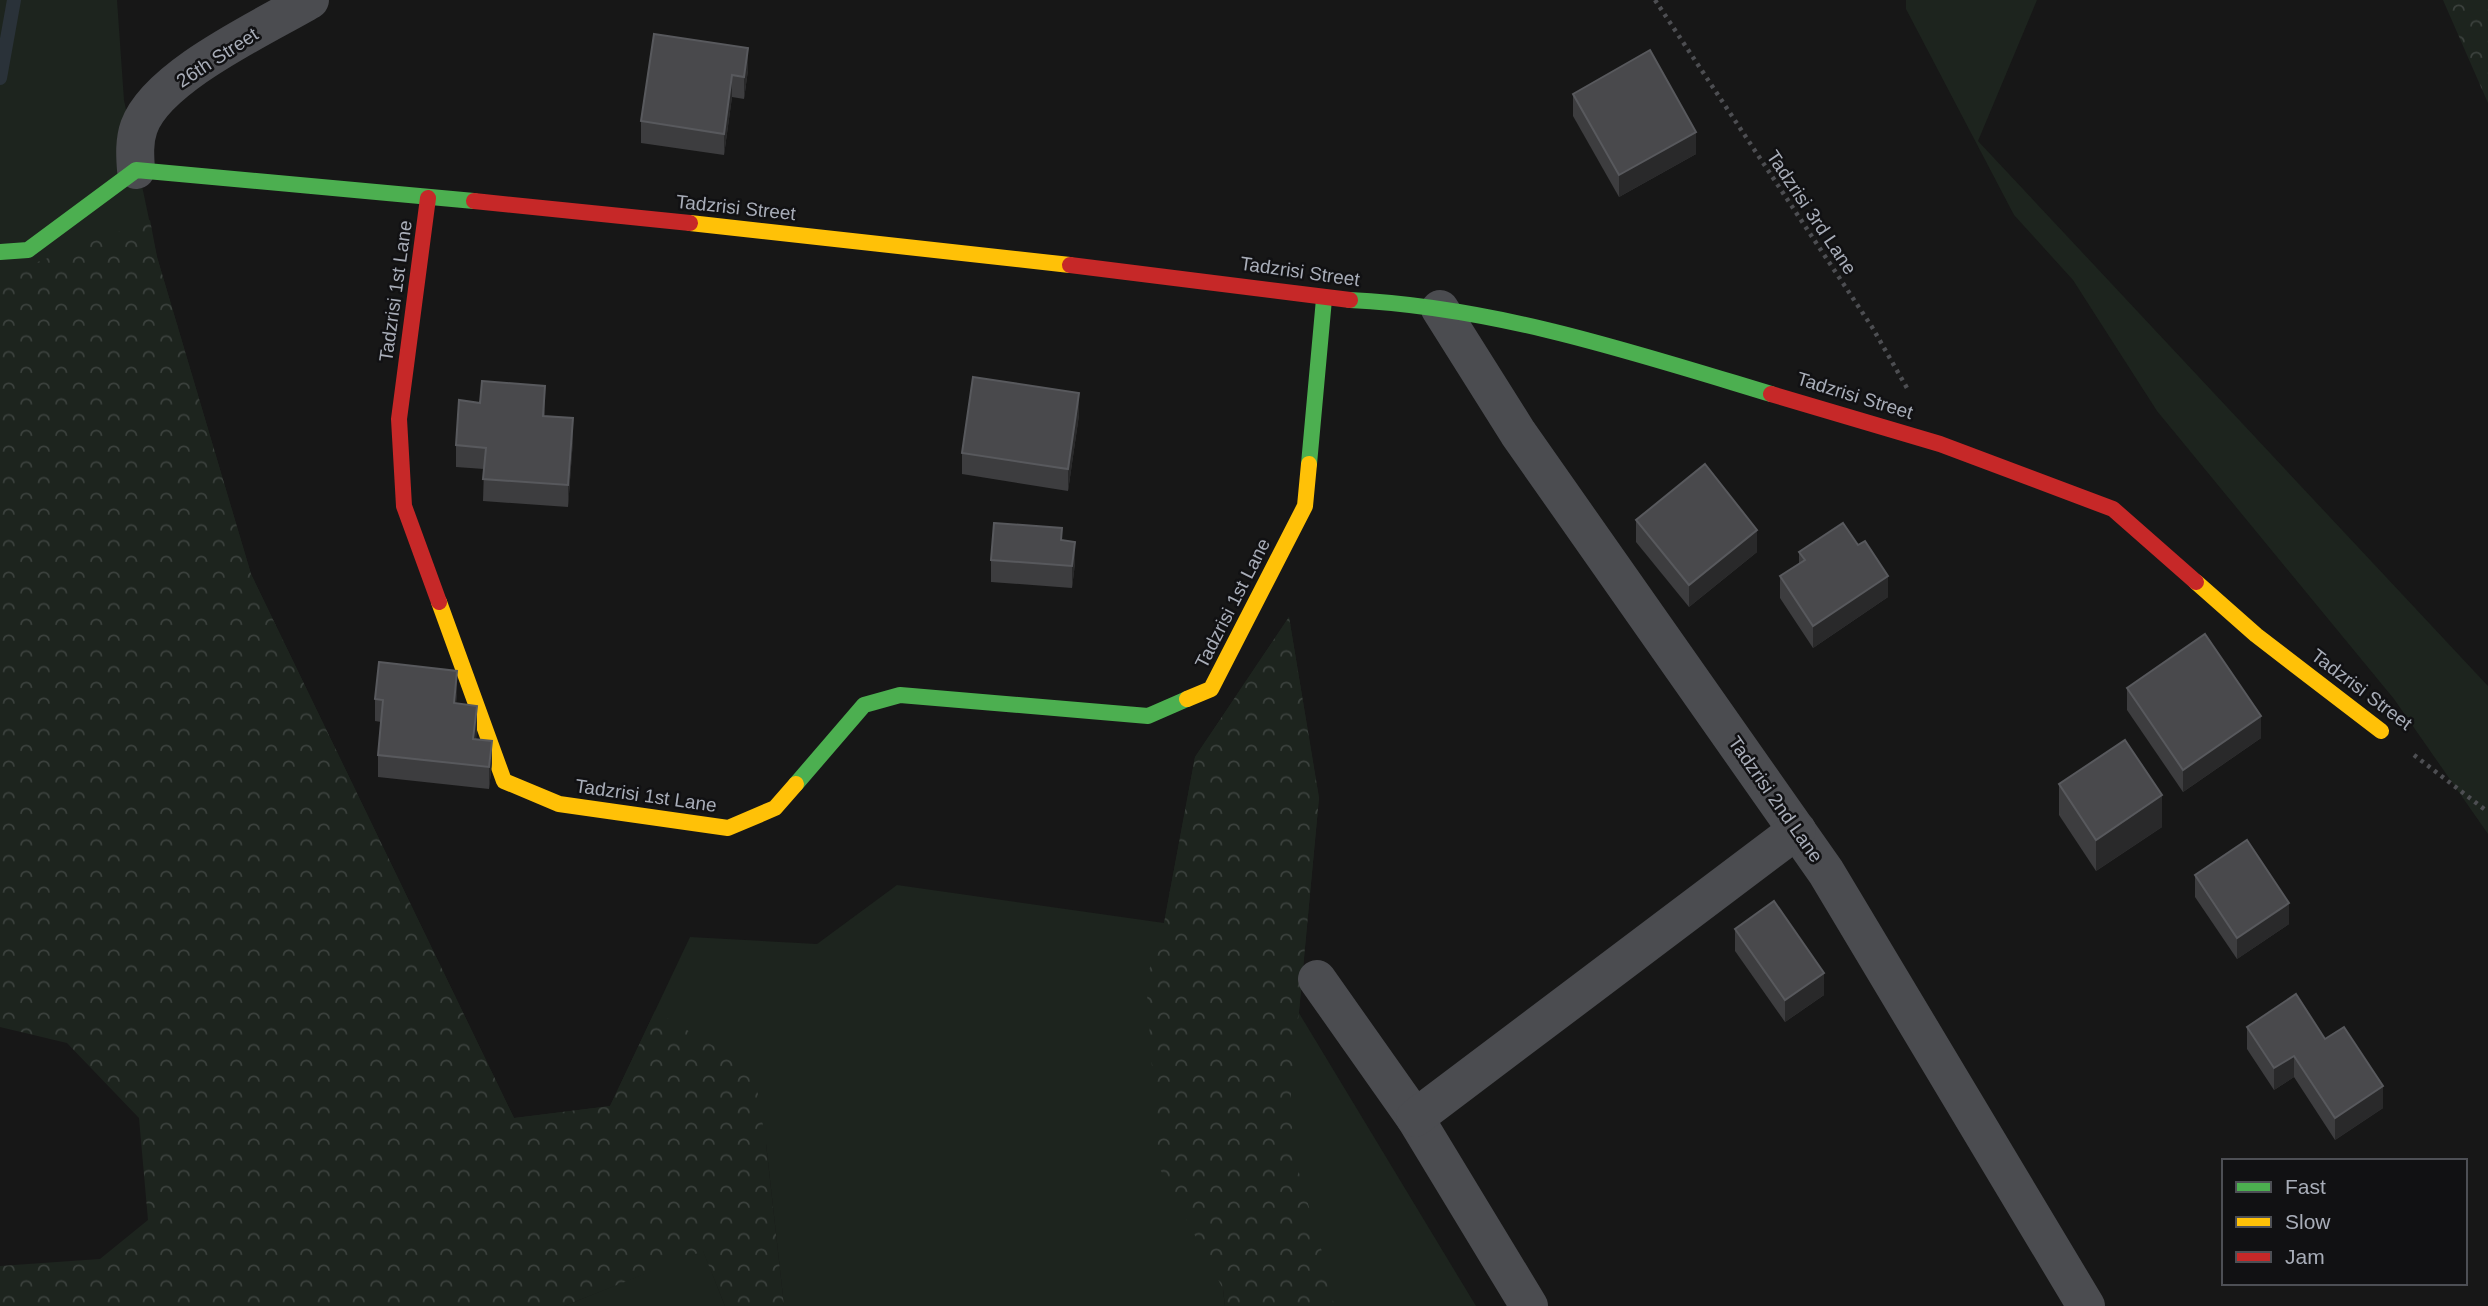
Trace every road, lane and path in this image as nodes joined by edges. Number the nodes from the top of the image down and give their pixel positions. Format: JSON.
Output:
{"nodes":[{"id":1,"x":310,"y":0,"type":"edge"},
{"id":2,"x":1655,"y":0,"type":"edge"},
{"id":3,"x":136,"y":170,"type":"junction"},
{"id":4,"x":428,"y":198,"type":"junction"},
{"id":5,"x":0,"y":252,"type":"edge"},
{"id":6,"x":1324,"y":299,"type":"junction"},
{"id":7,"x":1440,"y":309,"type":"junction"},
{"id":8,"x":1940,"y":444,"type":"junction"},
{"id":9,"x":2381,"y":731,"type":"joint"},
{"id":10,"x":2488,"y":812,"type":"edge"},
{"id":11,"x":1797,"y":830,"type":"junction"},
{"id":12,"x":1317,"y":979,"type":"dead end"},
{"id":13,"x":1415,"y":1118,"type":"junction"},
{"id":14,"x":1529,"y":1306,"type":"edge"},
{"id":15,"x":2086,"y":1306,"type":"edge"}],
"edges":[{"from":1,"to":3,"type":"street","name":"26th Street"},
{"from":2,"to":8,"type":"path","name":"Tadzrisi 3rd Lane"},
{"from":3,"to":4,"type":"street","name":"Tadzrisi Street"},
{"from":3,"to":5,"type":"street"},
{"from":4,"to":6,"type":"street","name":"Tadzrisi Street"},
{"from":4,"to":6,"type":"street","name":"Tadzrisi 1st Lane"},
{"from":6,"to":7,"type":"street","name":"Tadzrisi Street"},
{"from":7,"to":8,"type":"street","name":"Tadzrisi Street"},
{"from":7,"to":11,"type":"street","name":"Tadzrisi 2nd Lane"},
{"from":8,"to":9,"type":"street","name":"Tadzrisi Street"},
{"from":9,"to":10,"type":"path","name":"Tadzrisi Street"},
{"from":11,"to":13,"type":"street"},
{"from":11,"to":15,"type":"street","name":"Tadzrisi 2nd Lane"},
{"from":12,"to":13,"type":"street"},
{"from":13,"to":14,"type":"street"}]}
